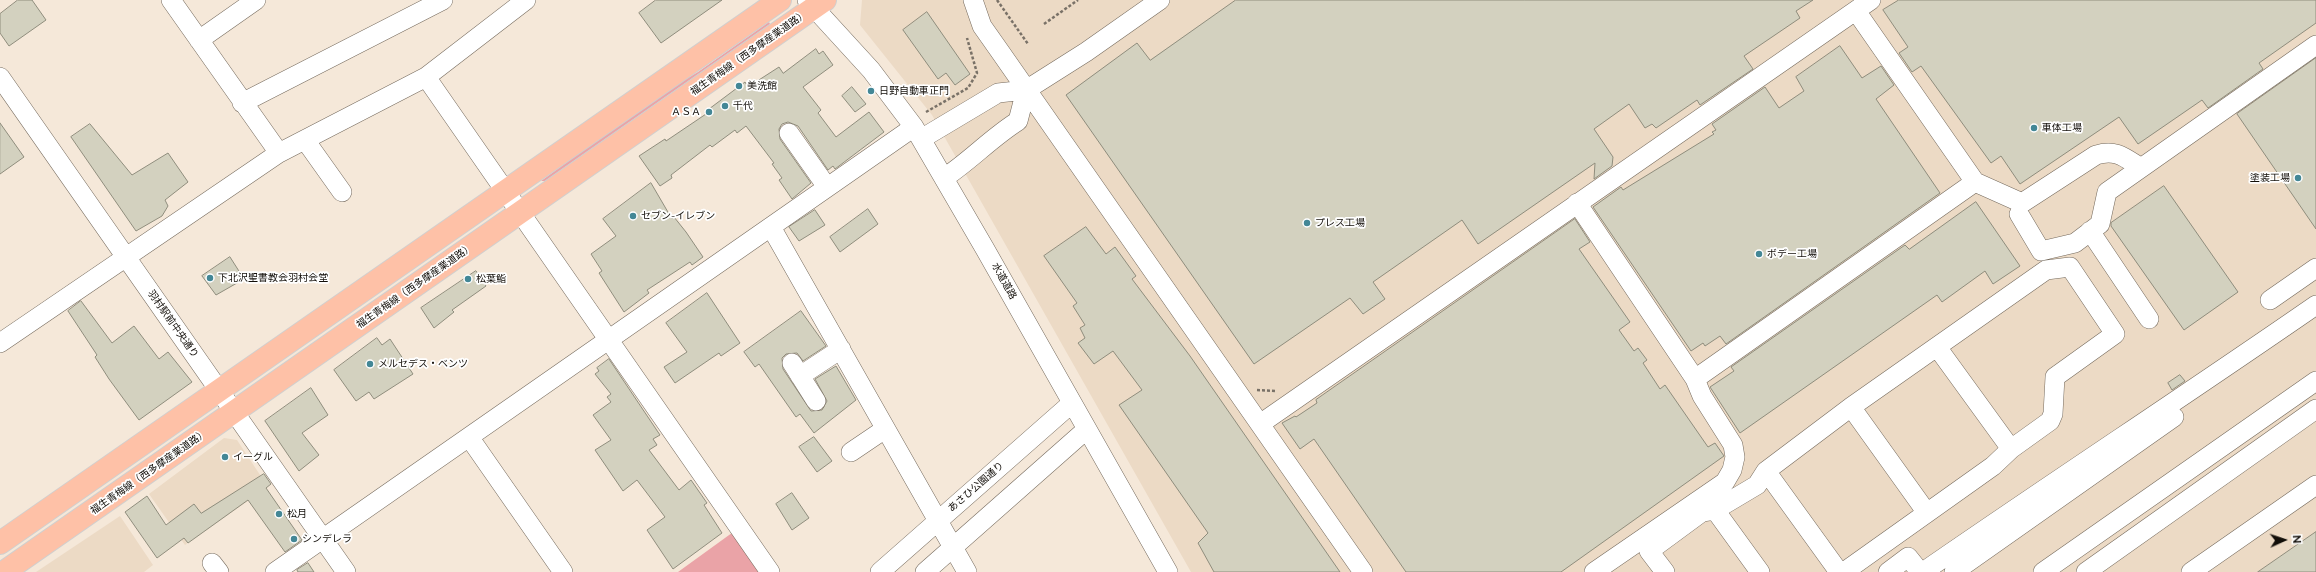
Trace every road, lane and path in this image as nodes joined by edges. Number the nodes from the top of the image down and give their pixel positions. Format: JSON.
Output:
{"nodes":[{"id":1,"x":171,"y":0,"type":"edge"},
{"id":2,"x":256,"y":0,"type":"edge"},
{"id":3,"x":443,"y":0,"type":"edge"},
{"id":4,"x":526,"y":0,"type":"edge"},
{"id":5,"x":780,"y":0,"type":"edge"},
{"id":6,"x":973,"y":0,"type":"edge"},
{"id":7,"x":997,"y":0,"type":"edge"},
{"id":8,"x":1078,"y":0,"type":"edge"},
{"id":9,"x":816,"y":2,"type":"edge"},
{"id":10,"x":1154,"y":2,"type":"edge"},
{"id":11,"x":1864,"y":5,"type":"edge"},
{"id":12,"x":1044,"y":24,"type":"dead end"},
{"id":13,"x":199,"y":40,"type":"junction"},
{"id":14,"x":1028,"y":44,"type":"dead end"},
{"id":15,"x":2316,"y":45,"type":"edge"},
{"id":16,"x":975,"y":62,"type":"dead end"},
{"id":17,"x":0,"y":77,"type":"edge"},
{"id":18,"x":426,"y":77,"type":"junction"},
{"id":19,"x":1026,"y":90,"type":"junction"},
{"id":20,"x":242,"y":103,"type":"junction"},
{"id":21,"x":926,"y":112,"type":"dead end"},
{"id":22,"x":790,"y":133,"type":"dead end"},
{"id":23,"x":917,"y":133,"type":"junction"},
{"id":24,"x":305,"y":140,"type":"junction"},
{"id":25,"x":278,"y":153,"type":"junction"},
{"id":26,"x":2141,"y":168,"type":"junction"},
{"id":27,"x":944,"y":178,"type":"junction"},
{"id":28,"x":1975,"y":182,"type":"junction"},
{"id":29,"x":827,"y":187,"type":"junction"},
{"id":30,"x":506,"y":190,"type":"junction"},
{"id":31,"x":342,"y":192,"type":"dead end"},
{"id":32,"x":1578,"y":203,"type":"junction"},
{"id":33,"x":521,"y":211,"type":"junction"},
{"id":34,"x":2018,"y":214,"type":"dead end"},
{"id":35,"x":771,"y":227,"type":"junction"},
{"id":36,"x":2090,"y":231,"type":"junction"},
{"id":37,"x":2058,"y":247,"type":"junction"},
{"id":38,"x":126,"y":257,"type":"junction"},
{"id":39,"x":2316,"y":268,"type":"edge"},
{"id":40,"x":2058,"y":269,"type":"junction"},
{"id":41,"x":2270,"y":300,"type":"dead end"},
{"id":42,"x":2316,"y":304,"type":"edge"},
{"id":43,"x":2316,"y":318,"type":"edge"},
{"id":44,"x":2149,"y":319,"type":"dead end"},
{"id":45,"x":610,"y":340,"type":"junction"},
{"id":46,"x":0,"y":343,"type":"edge"},
{"id":47,"x":1936,"y":347,"type":"junction"},
{"id":48,"x":841,"y":349,"type":"junction"},
{"id":49,"x":1695,"y":379,"type":"junction"},
{"id":50,"x":2316,"y":381,"type":"edge"},
{"id":51,"x":219,"y":389,"type":"junction"},
{"id":52,"x":816,"y":401,"type":"dead end"},
{"id":53,"x":1072,"y":403,"type":"junction"},
{"id":54,"x":1851,"y":407,"type":"junction"},
{"id":55,"x":2316,"y":409,"type":"edge"},
{"id":56,"x":236,"y":412,"type":"junction"},
{"id":57,"x":1260,"y":424,"type":"junction"},
{"id":58,"x":885,"y":429,"type":"junction"},
{"id":59,"x":1087,"y":429,"type":"junction"},
{"id":60,"x":469,"y":437,"type":"junction"},
{"id":61,"x":2011,"y":449,"type":"junction"},
{"id":62,"x":851,"y":452,"type":"dead end"},
{"id":63,"x":1766,"y":471,"type":"junction"},
{"id":64,"x":2316,"y":485,"type":"edge"},
{"id":65,"x":1715,"y":510,"type":"junction"},
{"id":66,"x":1927,"y":513,"type":"junction"},
{"id":67,"x":938,"y":520,"type":"junction"},
{"id":68,"x":323,"y":539,"type":"junction"},
{"id":69,"x":0,"y":544,"type":"edge"},
{"id":70,"x":953,"y":548,"type":"junction"},
{"id":71,"x":4,"y":572,"type":"edge"},
{"id":72,"x":274,"y":572,"type":"edge"},
{"id":73,"x":346,"y":572,"type":"edge"},
{"id":74,"x":563,"y":572,"type":"edge"},
{"id":75,"x":770,"y":572,"type":"edge"},
{"id":76,"x":880,"y":572,"type":"edge"},
{"id":77,"x":925,"y":572,"type":"edge"},
{"id":78,"x":967,"y":572,"type":"edge"},
{"id":79,"x":1168,"y":572,"type":"edge"},
{"id":80,"x":1363,"y":572,"type":"edge"},
{"id":81,"x":1594,"y":572,"type":"edge"},
{"id":82,"x":1665,"y":572,"type":"edge"},
{"id":83,"x":1760,"y":572,"type":"edge"},
{"id":84,"x":1839,"y":572,"type":"edge"},
{"id":85,"x":1844,"y":572,"type":"edge"},
{"id":86,"x":1888,"y":572,"type":"edge"},
{"id":87,"x":1920,"y":572,"type":"edge"},
{"id":88,"x":1923,"y":572,"type":"edge"},
{"id":89,"x":1954,"y":572,"type":"edge"},
{"id":90,"x":2043,"y":572,"type":"edge"},
{"id":91,"x":2086,"y":572,"type":"edge"},
{"id":92,"x":2191,"y":572,"type":"edge"}],
"edges":[{"from":1,"to":13,"type":"street"},
{"from":2,"to":13,"type":"street"},
{"from":3,"to":20,"type":"street"},
{"from":4,"to":18,"type":"street"},
{"from":5,"to":30,"type":"main road"},
{"from":6,"to":19,"type":"street"},
{"from":7,"to":14,"type":"path"},
{"from":8,"to":12,"type":"path"},
{"from":9,"to":23,"type":"street","name":"水道道路"},
{"from":9,"to":33,"type":"main road","name":"福生青梅線（西多摩産業道路）"},
{"from":10,"to":19,"type":"street"},
{"from":11,"to":28,"type":"street"},
{"from":11,"to":32,"type":"street"},
{"from":13,"to":20,"type":"street"},
{"from":15,"to":26,"type":"street"},
{"from":16,"to":21,"type":"path"},
{"from":17,"to":38,"type":"street","name":"羽村駅前中央通り"},
{"from":18,"to":24,"type":"street"},
{"from":18,"to":30,"type":"street"},
{"from":19,"to":23,"type":"street"},
{"from":19,"to":27,"type":"street"},
{"from":19,"to":57,"type":"street"},
{"from":20,"to":25,"type":"street"},
{"from":22,"to":29,"type":"street"},
{"from":23,"to":27,"type":"street","name":"水道道路"},
{"from":23,"to":29,"type":"street"},
{"from":24,"to":25,"type":"street"},
{"from":24,"to":31,"type":"street"},
{"from":25,"to":38,"type":"street"},
{"from":26,"to":28,"type":"street"},
{"from":26,"to":36,"type":"street"},
{"from":27,"to":53,"type":"street","name":"水道道路"},
{"from":28,"to":49,"type":"street"},
{"from":29,"to":35,"type":"street"},
{"from":30,"to":33,"type":"street"},
{"from":30,"to":51,"type":"main road"},
{"from":32,"to":49,"type":"street"},
{"from":32,"to":57,"type":"street"},
{"from":33,"to":45,"type":"street"},
{"from":33,"to":56,"type":"main road","name":"福生青梅線（西多摩産業道路）"},
{"from":34,"to":37,"type":"street"},
{"from":35,"to":45,"type":"street"},
{"from":35,"to":48,"type":"street"},
{"from":36,"to":37,"type":"street"},
{"from":36,"to":44,"type":"street"},
{"from":37,"to":40,"type":"street"},
{"from":38,"to":46,"type":"street"},
{"from":38,"to":51,"type":"street","name":"羽村駅前中央通り"},
{"from":39,"to":41,"type":"street"},
{"from":40,"to":47,"type":"street"},
{"from":40,"to":61,"type":"street"},
{"from":42,"to":88,"type":"street"},
{"from":43,"to":89,"type":"street"},
{"from":45,"to":60,"type":"street"},
{"from":45,"to":75,"type":"street"},
{"from":47,"to":54,"type":"street"},
{"from":47,"to":61,"type":"street"},
{"from":48,"to":52,"type":"street"},
{"from":48,"to":58,"type":"street"},
{"from":49,"to":81,"type":"street"},
{"from":50,"to":90,"type":"street"},
{"from":51,"to":56,"type":"street","name":"羽村駅前中央通り"},
{"from":51,"to":69,"type":"main road"},
{"from":53,"to":59,"type":"street","name":"水道道路"},
{"from":53,"to":67,"type":"street","name":"あさひ公園通り"},
{"from":54,"to":63,"type":"street"},
{"from":54,"to":66,"type":"street"},
{"from":55,"to":91,"type":"street"},
{"from":56,"to":68,"type":"street","name":"羽村駅前中央通り"},
{"from":56,"to":71,"type":"main road","name":"福生青梅線（西多摩産業道路）"},
{"from":57,"to":80,"type":"street"},
{"from":58,"to":62,"type":"street"},
{"from":58,"to":67,"type":"street"},
{"from":59,"to":70,"type":"street"},
{"from":59,"to":79,"type":"street","name":"水道道路"},
{"from":60,"to":68,"type":"street"},
{"from":60,"to":74,"type":"street"},
{"from":61,"to":66,"type":"street"},
{"from":63,"to":65,"type":"street"},
{"from":63,"to":84,"type":"street"},
{"from":64,"to":92,"type":"street"},
{"from":65,"to":82,"type":"street"},
{"from":65,"to":83,"type":"street"},
{"from":66,"to":85,"type":"street"},
{"from":67,"to":70,"type":"street"},
{"from":67,"to":76,"type":"street","name":"あさひ公園通り"},
{"from":68,"to":72,"type":"street"},
{"from":68,"to":73,"type":"street","name":"羽村駅前中央通り"},
{"from":70,"to":77,"type":"street"},
{"from":70,"to":78,"type":"street"},
{"from":86,"to":87,"type":"street"}]}
